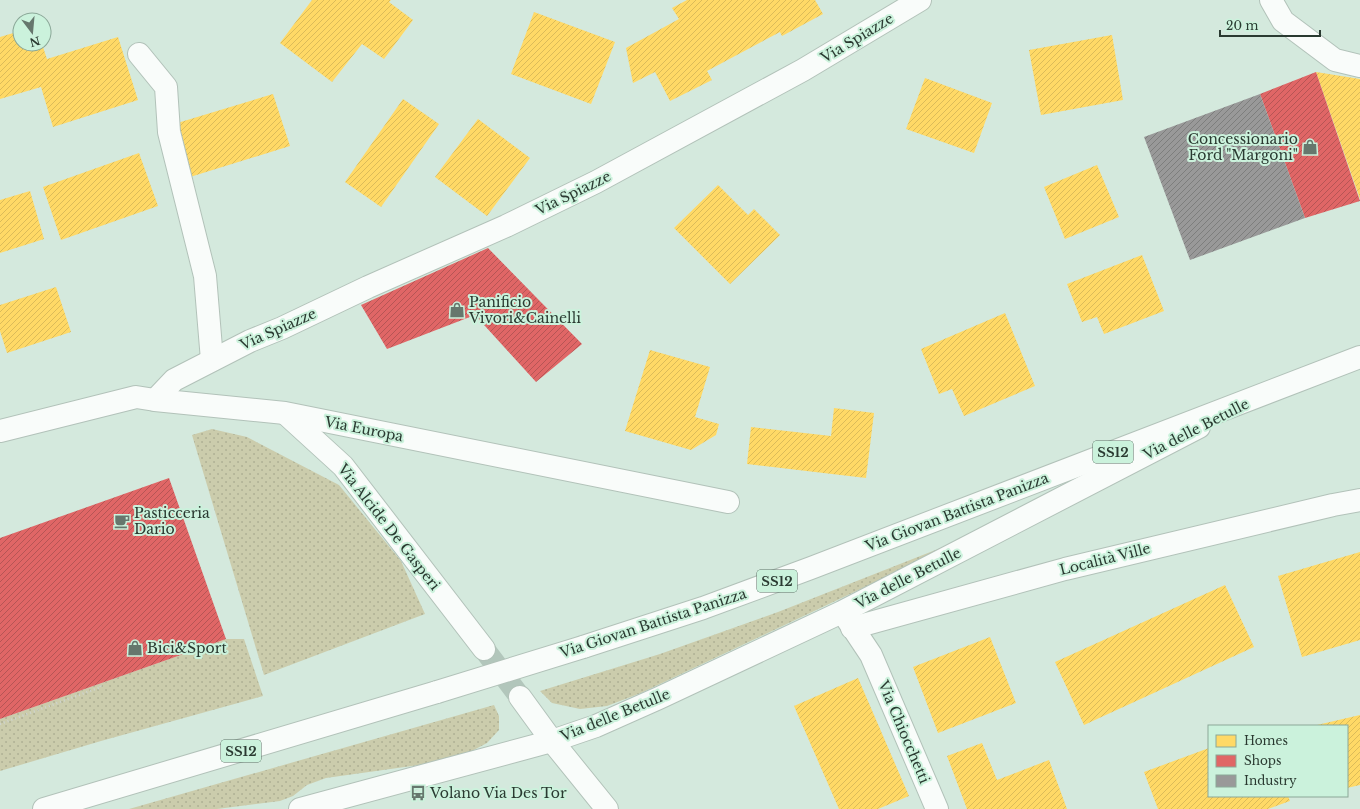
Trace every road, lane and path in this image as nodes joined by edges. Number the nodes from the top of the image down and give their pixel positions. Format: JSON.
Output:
{"nodes":[{"id":1,"x":920,"y":0,"type":"edge"},
{"id":2,"x":1272,"y":0,"type":"edge"},
{"id":3,"x":140,"y":54,"type":"dead end"},
{"id":4,"x":1360,"y":66,"type":"edge"},
{"id":5,"x":1360,"y":357,"type":"edge"},
{"id":6,"x":212,"y":360,"type":"junction"},
{"id":7,"x":1257,"y":397,"type":"junction"},
{"id":8,"x":155,"y":400,"type":"junction"},
{"id":9,"x":285,"y":413,"type":"junction"},
{"id":10,"x":0,"y":431,"type":"edge"},
{"id":11,"x":1360,"y":500,"type":"edge"},
{"id":12,"x":728,"y":502,"type":"dead end"},
{"id":13,"x":847,"y":620,"type":"junction"},
{"id":14,"x":484,"y":649,"type":"tunnel mouth"},
{"id":15,"x":100,"y":684,"type":"dead end"},
{"id":16,"x":520,"y":697,"type":"tunnel mouth"},
{"id":17,"x":0,"y":724,"type":"edge"},
{"id":18,"x":552,"y":741,"type":"junction"},
{"id":19,"x":44,"y":809,"type":"edge"},
{"id":20,"x":300,"y":809,"type":"edge"},
{"id":21,"x":606,"y":809,"type":"edge"},
{"id":22,"x":937,"y":809,"type":"edge"}],
"edges":[{"from":1,"to":6,"type":"street","name":"Via Spiazze"},
{"from":2,"to":4,"type":"street"},
{"from":3,"to":6,"type":"street"},
{"from":5,"to":7,"type":"street","name":"Via Giovan Battista Panizza","number":"SS12"},
{"from":6,"to":8,"type":"street","name":"Via Spiazze"},
{"from":7,"to":13,"type":"street","name":"Via delle Betulle"},
{"from":7,"to":19,"type":"street","name":"Via Giovan Battista Panizza","number":"SS12","bridge":true},
{"from":8,"to":9,"type":"street","name":"Via Europa"},
{"from":8,"to":10,"type":"street","name":"Via Europa"},
{"from":9,"to":12,"type":"street","name":"Via Europa"},
{"from":9,"to":14,"type":"street","name":"Via Alcide De Gasperi"},
{"from":11,"to":13,"type":"street","name":"Località Ville"},
{"from":13,"to":18,"type":"street","name":"Via delle Betulle"},
{"from":13,"to":22,"type":"street","name":"Via Chiocchetti"},
{"from":15,"to":17,"type":"path"},
{"from":16,"to":18,"type":"street"},
{"from":18,"to":20,"type":"street","name":"Via delle Betulle"},
{"from":18,"to":21,"type":"street"}]}
